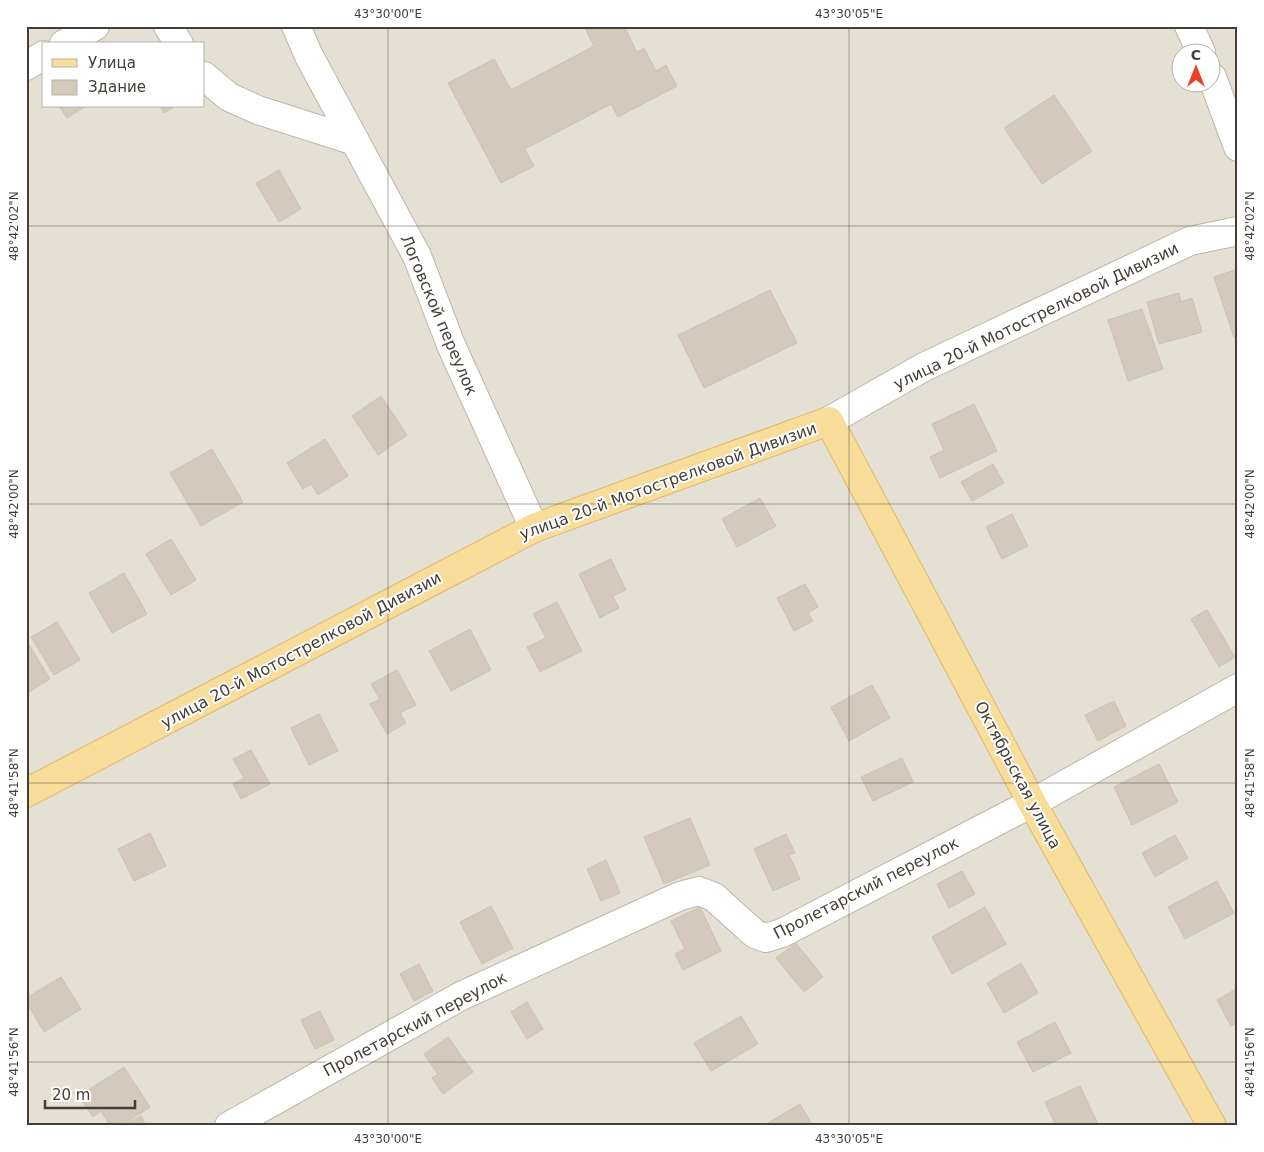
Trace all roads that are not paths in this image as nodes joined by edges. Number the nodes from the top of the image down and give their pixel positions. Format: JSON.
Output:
{"nodes":[{"id":1,"x":95,"y":26,"type":"edge"},
{"id":2,"x":168,"y":26,"type":"edge"},
{"id":3,"x":296,"y":26,"type":"edge"},
{"id":4,"x":1189,"y":26,"type":"edge"},
{"id":5,"x":67,"y":42,"type":"edge"},
{"id":6,"x":178,"y":42,"type":"edge"},
{"id":7,"x":1196,"y":42,"type":"edge"},
{"id":8,"x":42,"y":56,"type":"edge"},
{"id":9,"x":26,"y":66,"type":"edge"},
{"id":10,"x":205,"y":77,"type":"edge"},
{"id":11,"x":1218,"y":92,"type":"edge"},
{"id":12,"x":355,"y":142,"type":"junction"},
{"id":13,"x":1238,"y":147,"type":"edge"},
{"id":14,"x":1238,"y":231,"type":"edge"},
{"id":15,"x":829,"y":421,"type":"junction"},
{"id":16,"x":534,"y":528,"type":"junction"},
{"id":17,"x":1238,"y":688,"type":"edge"},
{"id":18,"x":26,"y":793,"type":"edge"},
{"id":19,"x":1032,"y":803,"type":"junction"},
{"id":20,"x":229,"y":1126,"type":"edge"},
{"id":21,"x":1212,"y":1126,"type":"edge"}],
"edges":[{"from":1,"to":5,"type":"street"},
{"from":2,"to":6,"type":"street"},
{"from":3,"to":12,"type":"street","name":"Логовской переулок"},
{"from":4,"to":7,"type":"street"},
{"from":8,"to":9,"type":"street"},
{"from":10,"to":12,"type":"street"},
{"from":11,"to":13,"type":"street"},
{"from":12,"to":16,"type":"street","name":"Логовской переулок"},
{"from":14,"to":15,"type":"street","name":"улица 20-й Мотострелковой Дивизии"},
{"from":15,"to":16,"type":"main road","name":"улица 20-й Мотострелковой Дивизии"},
{"from":15,"to":19,"type":"main road","name":"Октябрьская улица"},
{"from":16,"to":18,"type":"main road","name":"улица 20-й Мотострелковой Дивизии"},
{"from":17,"to":19,"type":"street","name":"Пролетарский переулок"},
{"from":19,"to":20,"type":"street","name":"Пролетарский переулок"},
{"from":19,"to":21,"type":"main road","name":"Октябрьская улица"}]}
